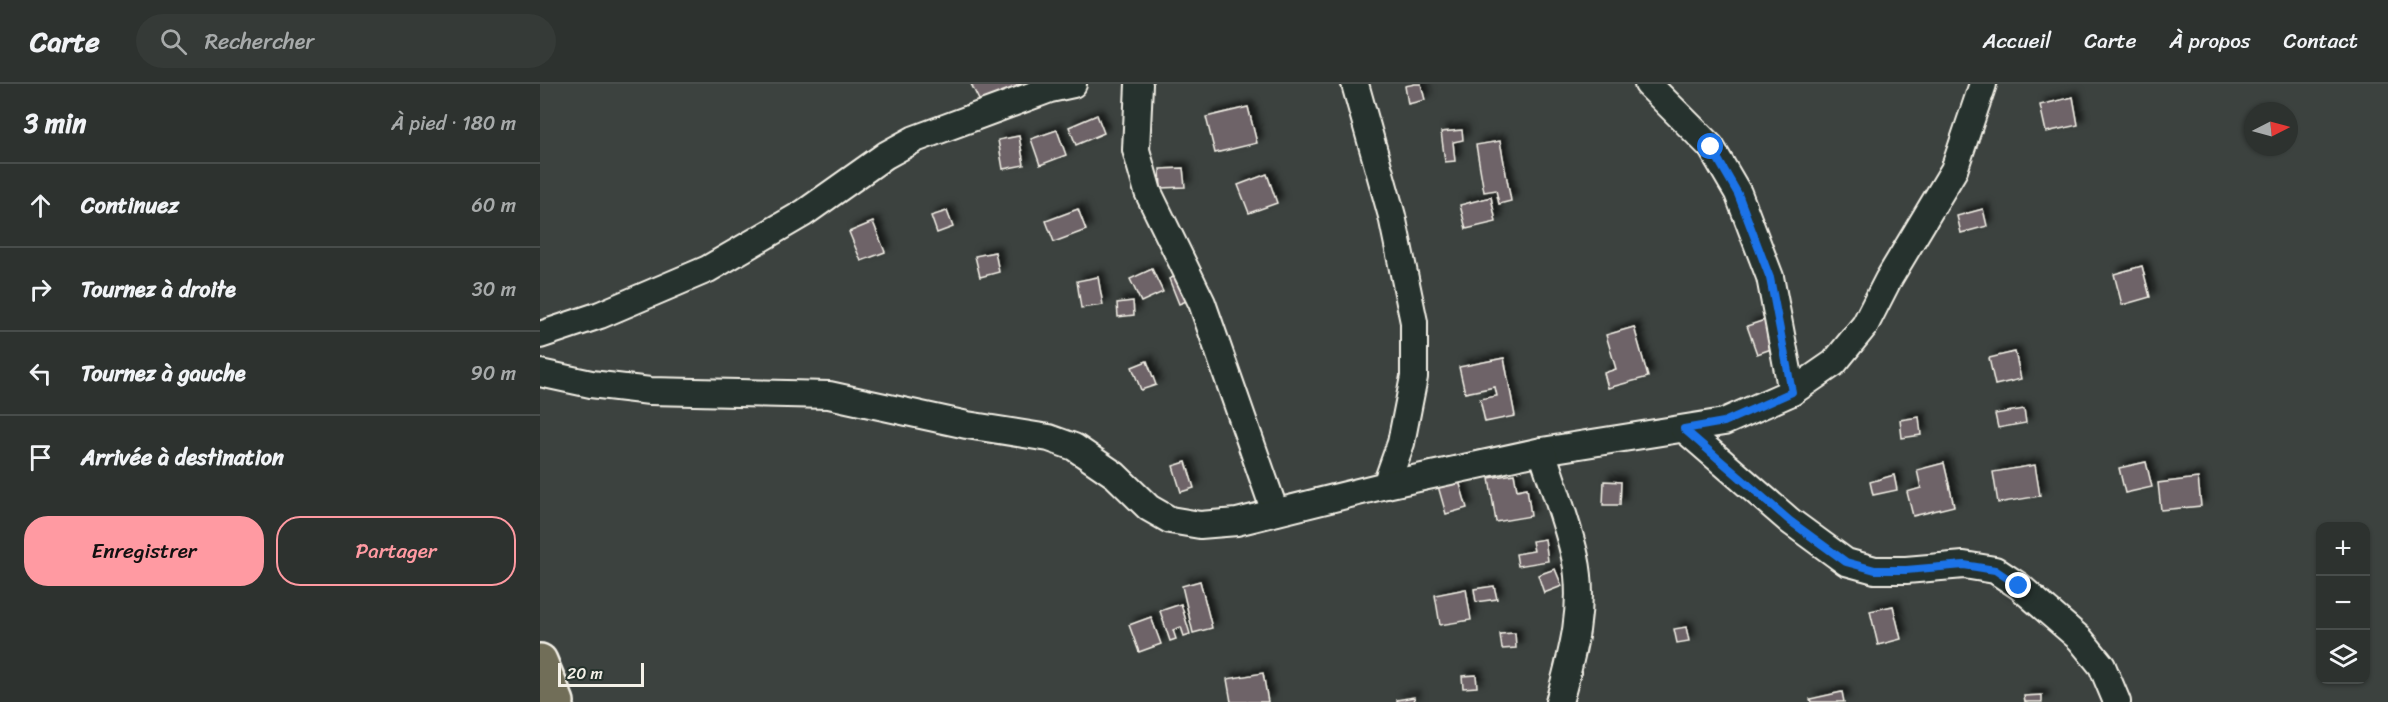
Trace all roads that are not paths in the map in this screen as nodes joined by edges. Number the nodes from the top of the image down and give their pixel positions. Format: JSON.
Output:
{"nodes":[{"id":1,"x":1073,"y":84,"type":"edge"},
{"id":2,"x":1139,"y":84,"type":"edge"},
{"id":3,"x":1355,"y":84,"type":"edge"},
{"id":4,"x":1648,"y":84,"type":"edge"},
{"id":5,"x":1983,"y":84,"type":"edge"},
{"id":6,"x":540,"y":335,"type":"edge"},
{"id":7,"x":540,"y":373,"type":"edge"},
{"id":8,"x":1792,"y":392,"type":"junction"},
{"id":9,"x":1684,"y":429,"type":"junction"},
{"id":10,"x":1542,"y":451,"type":"junction"},
{"id":11,"x":1386,"y":485,"type":"junction"},
{"id":12,"x":1275,"y":512,"type":"junction"},
{"id":13,"x":540,"y":661,"type":"edge"},
{"id":14,"x":557,"y":702,"type":"edge"},
{"id":15,"x":1559,"y":702,"type":"edge"},
{"id":16,"x":2117,"y":702,"type":"edge"}],
"edges":[{"from":1,"to":6,"type":"street"},
{"from":2,"to":12,"type":"street"},
{"from":3,"to":11,"type":"street"},
{"from":4,"to":8,"type":"street"},
{"from":5,"to":8,"type":"street"},
{"from":7,"to":12,"type":"street"},
{"from":8,"to":9,"type":"street"},
{"from":9,"to":10,"type":"street"},
{"from":9,"to":16,"type":"street"},
{"from":10,"to":11,"type":"street"},
{"from":10,"to":15,"type":"street"},
{"from":11,"to":12,"type":"street"},
{"from":13,"to":14,"type":"highway"}]}
